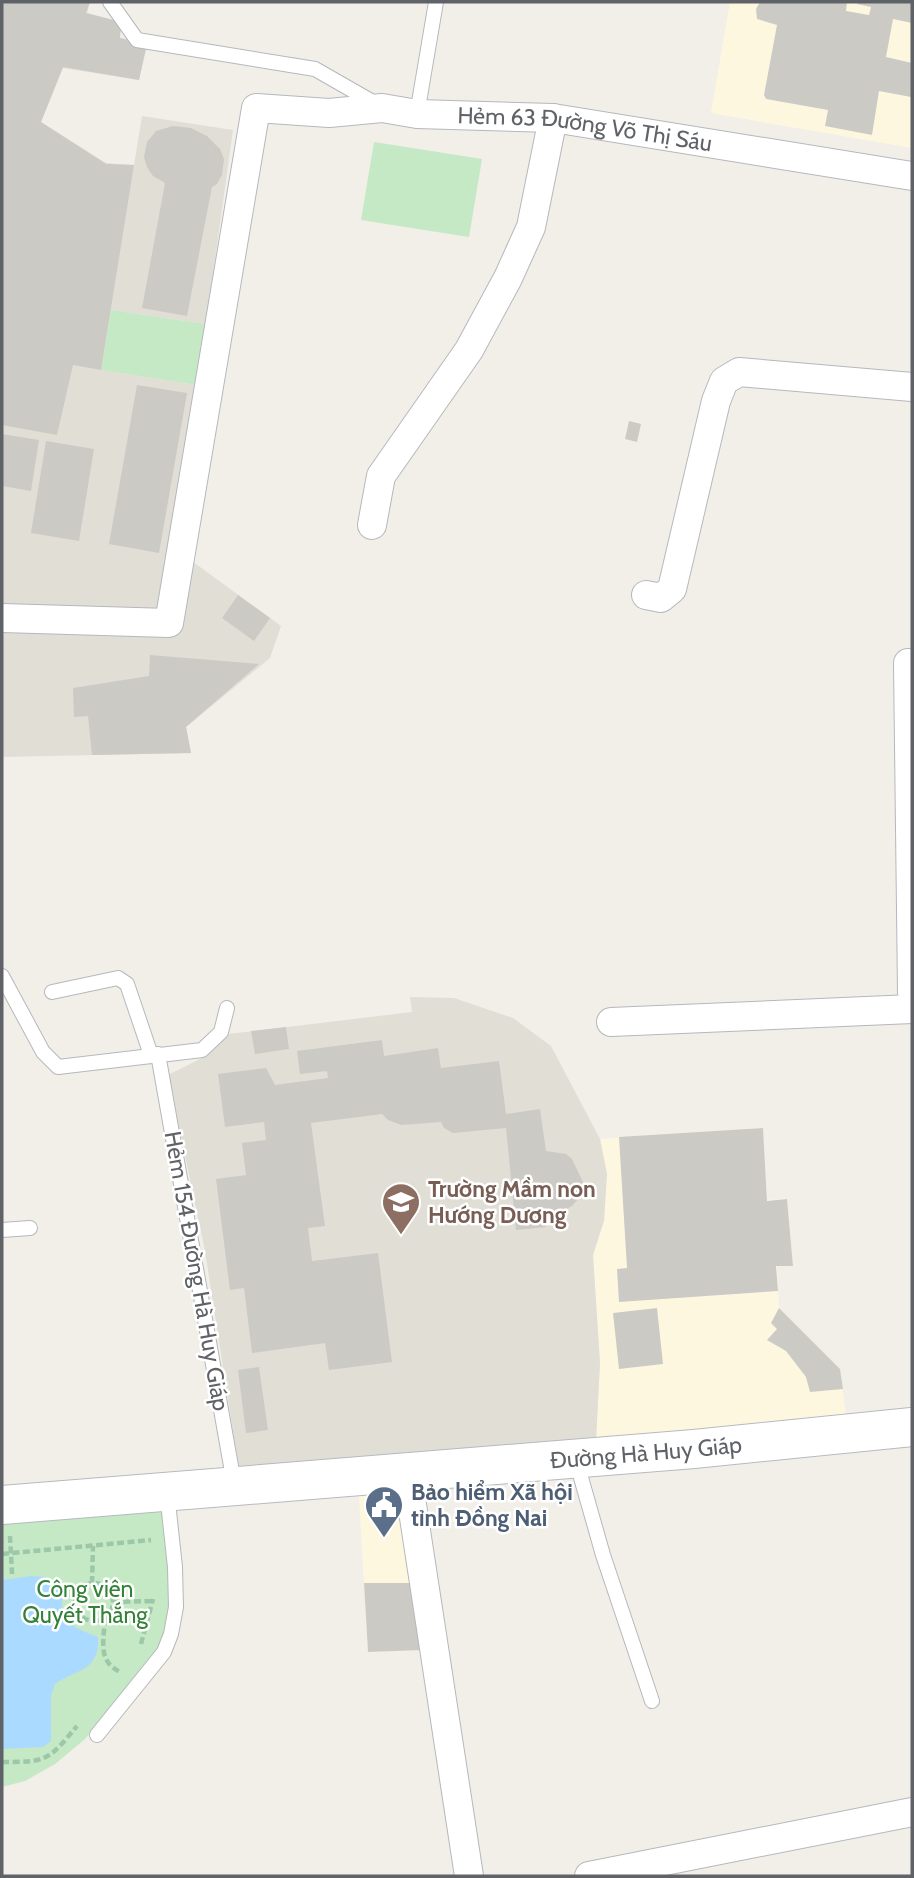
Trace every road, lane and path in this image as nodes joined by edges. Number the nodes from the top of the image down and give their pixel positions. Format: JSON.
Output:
{"nodes":[{"id":1,"x":110,"y":2,"type":"edge"},
{"id":2,"x":436,"y":2,"type":"edge"},
{"id":3,"x":382,"y":108,"type":"junction"},
{"id":4,"x":417,"y":114,"type":"junction"},
{"id":5,"x":553,"y":118,"type":"junction"},
{"id":6,"x":912,"y":176,"type":"edge"},
{"id":7,"x":912,"y":387,"type":"edge"},
{"id":8,"x":372,"y":525,"type":"dead end"},
{"id":9,"x":646,"y":595,"type":"dead end"},
{"id":10,"x":2,"y":618,"type":"edge"},
{"id":11,"x":908,"y":663,"type":"dead end"},
{"id":12,"x":2,"y":976,"type":"edge"},
{"id":13,"x":52,"y":992,"type":"dead end"},
{"id":14,"x":912,"y":992,"type":"edge"},
{"id":15,"x":227,"y":1008,"type":"dead end"},
{"id":16,"x":912,"y":1009,"type":"edge"},
{"id":17,"x":611,"y":1022,"type":"dead end"},
{"id":18,"x":155,"y":1054,"type":"junction"},
{"id":19,"x":30,"y":1228,"type":"dead end"},
{"id":20,"x":2,"y":1230,"type":"edge"},
{"id":21,"x":912,"y":1427,"type":"edge"},
{"id":22,"x":576,"y":1458,"type":"junction"},
{"id":23,"x":407,"y":1472,"type":"junction"},
{"id":24,"x":234,"y":1488,"type":"junction"},
{"id":25,"x":167,"y":1493,"type":"junction"},
{"id":26,"x":6,"y":1519,"type":"edge"},
{"id":27,"x":154,"y":1531,"type":"dead end"},
{"id":28,"x":93,"y":1545,"type":"junction"},
{"id":29,"x":11,"y":1553,"type":"junction"},
{"id":30,"x":2,"y":1554,"type":"edge"},
{"id":31,"x":12,"y":1574,"type":"dead end"},
{"id":32,"x":92,"y":1583,"type":"junction"},
{"id":33,"x":154,"y":1593,"type":"dead end"},
{"id":34,"x":152,"y":1601,"type":"junction"},
{"id":35,"x":113,"y":1602,"type":"junction"},
{"id":36,"x":105,"y":1618,"type":"junction"},
{"id":37,"x":141,"y":1644,"type":"dead end"},
{"id":38,"x":127,"y":1664,"type":"dead end"},
{"id":39,"x":121,"y":1672,"type":"junction"},
{"id":40,"x":112,"y":1683,"type":"dead end"},
{"id":41,"x":652,"y":1701,"type":"dead end"},
{"id":42,"x":86,"y":1715,"type":"dead end"},
{"id":43,"x":97,"y":1735,"type":"dead end"},
{"id":44,"x":2,"y":1762,"type":"edge"},
{"id":45,"x":912,"y":1812,"type":"edge"},
{"id":46,"x":469,"y":1876,"type":"edge"},
{"id":47,"x":589,"y":1876,"type":"edge"}],
"edges":[{"from":1,"to":3,"type":"lane"},
{"from":2,"to":4,"type":"lane"},
{"from":3,"to":4,"type":"street","name":"Hẻm 63 Đường Võ Thị Sáu"},
{"from":3,"to":10,"type":"street","name":"Hẻm 63 Đường Võ Thị Sáu"},
{"from":4,"to":5,"type":"street","name":"Hẻm 63 Đường Võ Thị Sáu"},
{"from":5,"to":6,"type":"street","name":"Hẻm 63 Đường Võ Thị Sáu"},
{"from":5,"to":8,"type":"street"},
{"from":7,"to":9,"type":"street"},
{"from":11,"to":14,"type":"street"},
{"from":12,"to":18,"type":"lane"},
{"from":13,"to":18,"type":"lane","name":"Hẻm 154 Đường Hà Huy Giáp"},
{"from":15,"to":18,"type":"lane"},
{"from":16,"to":17,"type":"street"},
{"from":18,"to":24,"type":"lane","name":"Hẻm 154 Đường Hà Huy Giáp"},
{"from":19,"to":20,"type":"lane"},
{"from":21,"to":22,"type":"main road","name":"Đường Hà Huy Giáp"},
{"from":22,"to":23,"type":"main road","name":"Đường Hà Huy Giáp"},
{"from":22,"to":41,"type":"lane"},
{"from":23,"to":24,"type":"main road","name":"Đường Hà Huy Giáp"},
{"from":23,"to":46,"type":"street"},
{"from":24,"to":25,"type":"main road","name":"Đường Hà Huy Giáp"},
{"from":25,"to":26,"type":"main road","name":"Đường Hà Huy Giáp"},
{"from":25,"to":43,"type":"lane"},
{"from":26,"to":29,"type":"path"},
{"from":27,"to":28,"type":"path"},
{"from":28,"to":29,"type":"path"},
{"from":28,"to":32,"type":"path"},
{"from":29,"to":30,"type":"path"},
{"from":29,"to":31,"type":"path"},
{"from":32,"to":35,"type":"path"},
{"from":32,"to":36,"type":"path"},
{"from":33,"to":34,"type":"path"},
{"from":34,"to":35,"type":"path"},
{"from":34,"to":37,"type":"path"},
{"from":35,"to":36,"type":"path"},
{"from":36,"to":39,"type":"path"},
{"from":38,"to":39,"type":"path"},
{"from":39,"to":40,"type":"path"},
{"from":42,"to":44,"type":"path"},
{"from":45,"to":47,"type":"street"}]}
